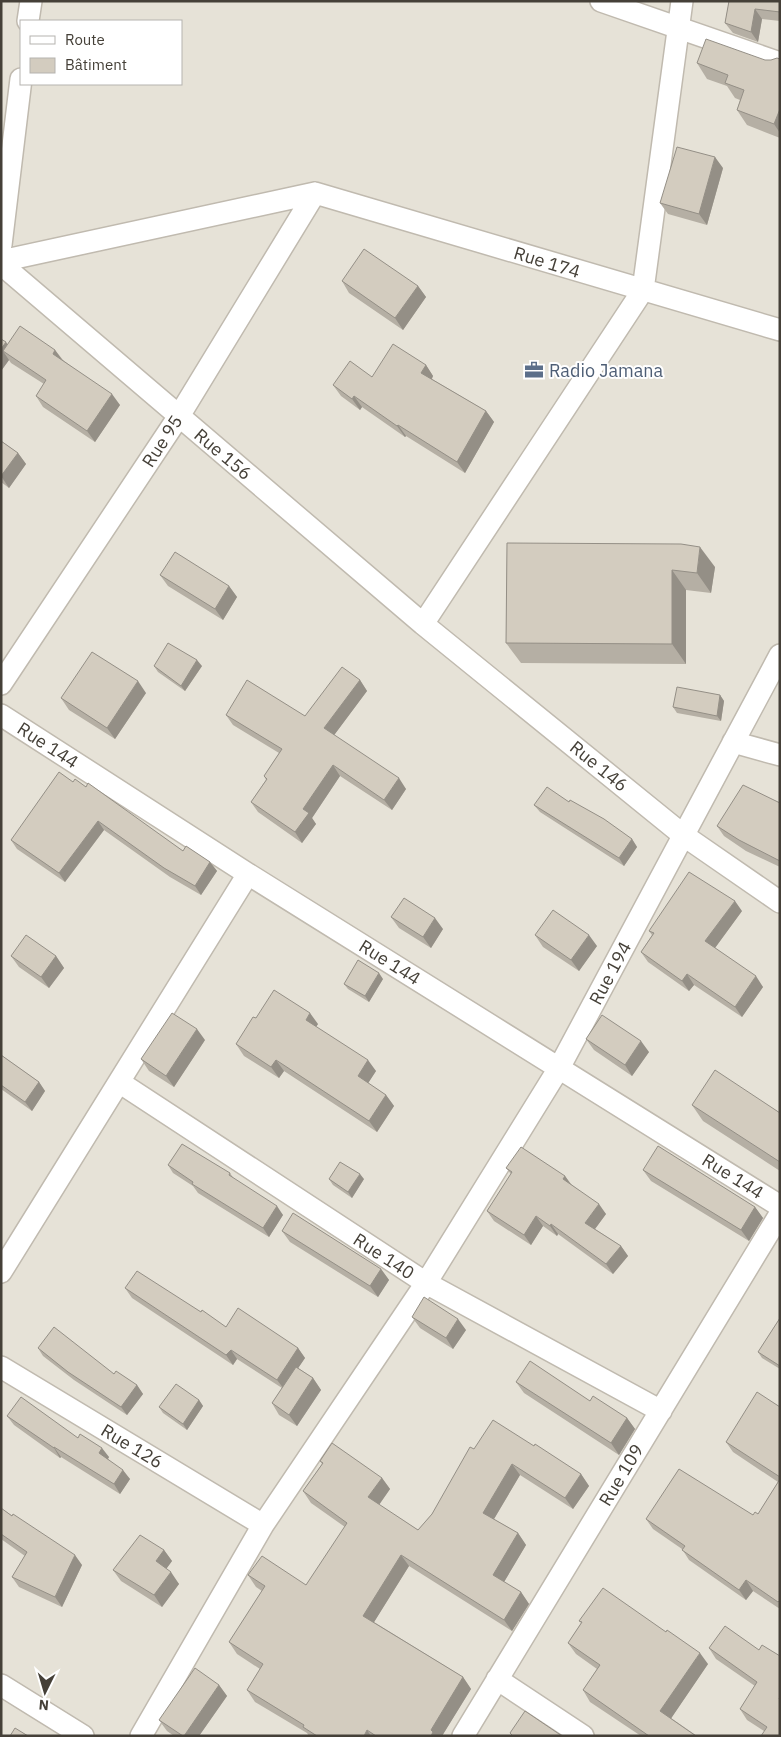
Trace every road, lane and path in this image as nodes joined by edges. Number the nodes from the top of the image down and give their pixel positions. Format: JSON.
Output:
{"nodes":[{"id":1,"x":30,"y":1,"type":"edge"},
{"id":2,"x":601,"y":1,"type":"edge"},
{"id":3,"x":682,"y":1,"type":"edge"},
{"id":4,"x":28,"y":20,"type":"edge"},
{"id":5,"x":678,"y":29,"type":"junction"},
{"id":6,"x":780,"y":63,"type":"edge"},
{"id":7,"x":20,"y":85,"type":"edge"},
{"id":8,"x":315,"y":192,"type":"junction"},
{"id":9,"x":1,"y":245,"type":"edge"},
{"id":10,"x":1,"y":263,"type":"edge"},
{"id":11,"x":643,"y":290,"type":"junction"},
{"id":12,"x":780,"y":330,"type":"edge"},
{"id":13,"x":179,"y":416,"type":"junction"},
{"id":14,"x":423,"y":624,"type":"junction"},
{"id":15,"x":780,"y":655,"type":"edge"},
{"id":16,"x":1,"y":684,"type":"edge"},
{"id":17,"x":1,"y":715,"type":"edge"},
{"id":18,"x":733,"y":742,"type":"junction"},
{"id":19,"x":780,"y":756,"type":"edge"},
{"id":20,"x":683,"y":835,"type":"junction"},
{"id":21,"x":248,"y":874,"type":"junction"},
{"id":22,"x":780,"y":902,"type":"edge"},
{"id":23,"x":559,"y":1068,"type":"junction"},
{"id":24,"x":119,"y":1082,"type":"junction"},
{"id":25,"x":780,"y":1206,"type":"edge"},
{"id":26,"x":780,"y":1214,"type":"edge"},
{"id":27,"x":1,"y":1272,"type":"edge"},
{"id":28,"x":426,"y":1283,"type":"junction"},
{"id":29,"x":1,"y":1367,"type":"edge"},
{"id":30,"x":660,"y":1411,"type":"junction"},
{"id":31,"x":263,"y":1526,"type":"junction"},
{"id":32,"x":498,"y":1680,"type":"junction"},
{"id":33,"x":1,"y":1685,"type":"edge"},
{"id":34,"x":84,"y":1736,"type":"edge"},
{"id":35,"x":141,"y":1736,"type":"edge"},
{"id":36,"x":463,"y":1736,"type":"edge"},
{"id":37,"x":583,"y":1736,"type":"edge"}],
"edges":[{"from":1,"to":4,"type":"street"},
{"from":2,"to":5,"type":"street"},
{"from":3,"to":5,"type":"street"},
{"from":5,"to":6,"type":"street"},
{"from":5,"to":11,"type":"street"},
{"from":7,"to":9,"type":"street"},
{"from":8,"to":10,"type":"street"},
{"from":8,"to":11,"type":"street","name":"Rue 174"},
{"from":8,"to":13,"type":"street","name":"Rue 95"},
{"from":10,"to":13,"type":"street","name":"Rue 156"},
{"from":11,"to":12,"type":"street","name":"Rue 174"},
{"from":11,"to":14,"type":"street"},
{"from":13,"to":14,"type":"street","name":"Rue 156"},
{"from":13,"to":16,"type":"street","name":"Rue 95"},
{"from":14,"to":20,"type":"street","name":"Rue 146"},
{"from":15,"to":18,"type":"street","name":"Rue 194"},
{"from":17,"to":21,"type":"street","name":"Rue 144"},
{"from":18,"to":19,"type":"street"},
{"from":18,"to":20,"type":"street","name":"Rue 194"},
{"from":20,"to":22,"type":"street","name":"Rue 146"},
{"from":20,"to":23,"type":"street","name":"Rue 194"},
{"from":21,"to":23,"type":"street","name":"Rue 144"},
{"from":21,"to":24,"type":"street"},
{"from":23,"to":25,"type":"street","name":"Rue 144"},
{"from":23,"to":28,"type":"street","name":"Rue 194"},
{"from":24,"to":27,"type":"street"},
{"from":24,"to":28,"type":"street","name":"Rue 140"},
{"from":26,"to":30,"type":"street","name":"Rue 109"},
{"from":28,"to":30,"type":"street","name":"Rue 140"},
{"from":28,"to":31,"type":"street","name":"Rue 194"},
{"from":29,"to":31,"type":"street","name":"Rue 126"},
{"from":30,"to":32,"type":"street","name":"Rue 109"},
{"from":31,"to":35,"type":"street","name":"Rue 194"},
{"from":32,"to":36,"type":"street","name":"Rue 109"},
{"from":32,"to":37,"type":"street"},
{"from":33,"to":34,"type":"street"}]}
